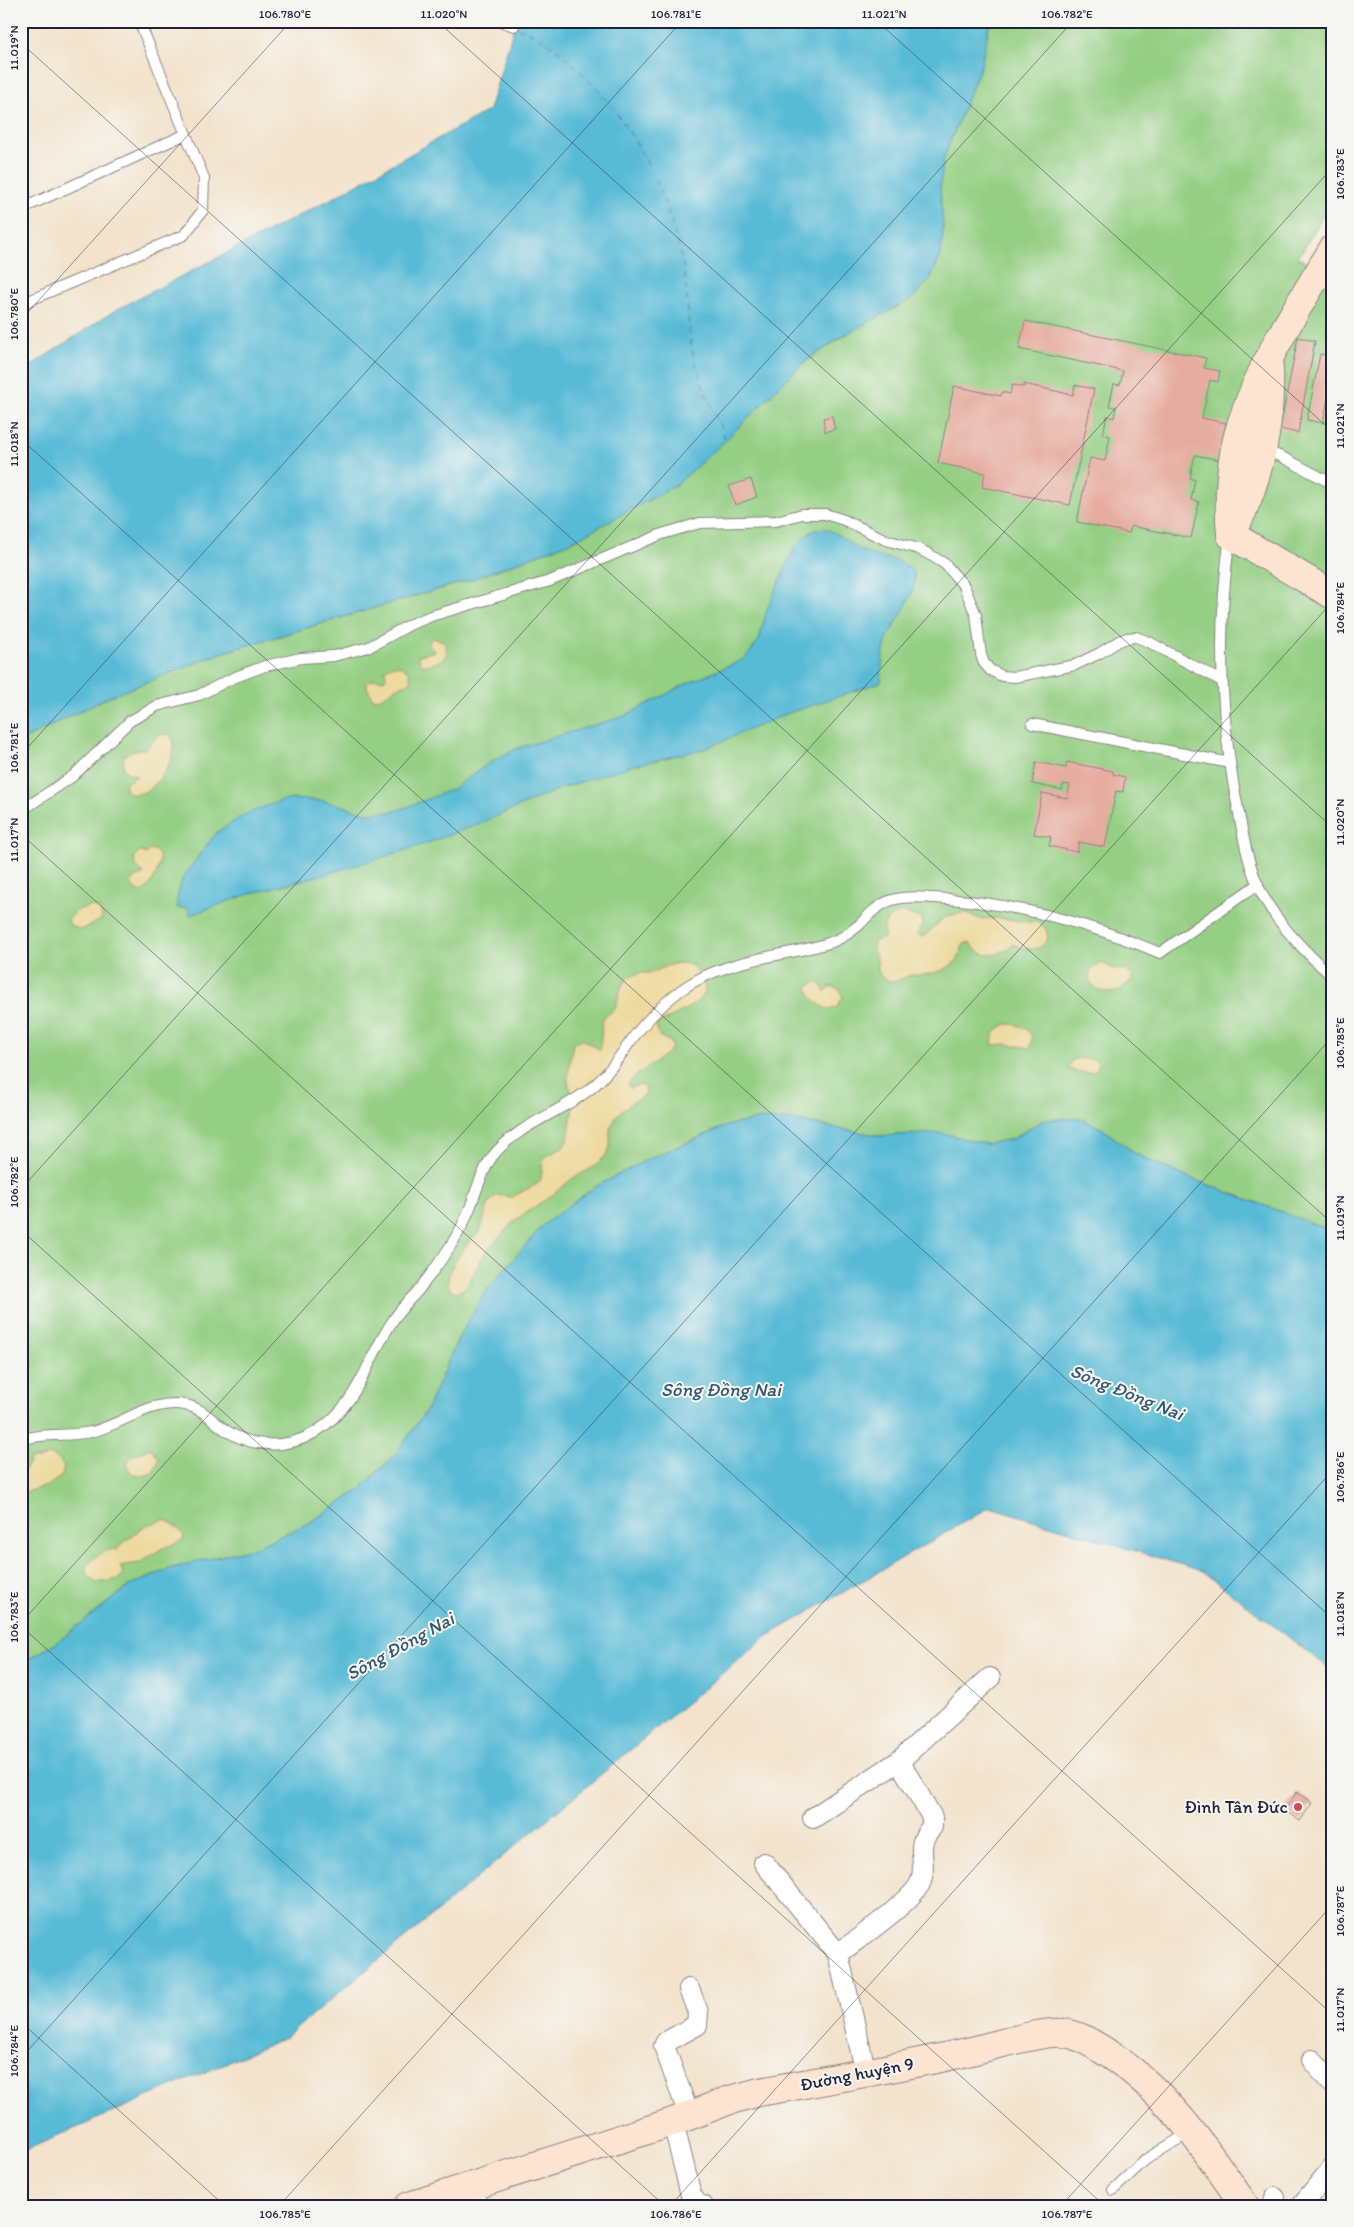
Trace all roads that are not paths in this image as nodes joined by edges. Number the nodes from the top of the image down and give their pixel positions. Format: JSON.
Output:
{"nodes":[{"id":1,"x":139,"y":21,"type":"edge"},
{"id":2,"x":500,"y":21,"type":"edge"},
{"id":3,"x":514,"y":26,"type":"dead end"},
{"id":4,"x":186,"y":134,"type":"junction"},
{"id":5,"x":21,"y":209,"type":"edge"},
{"id":6,"x":1333,"y":249,"type":"edge"},
{"id":7,"x":21,"y":304,"type":"edge"},
{"id":8,"x":1269,"y":362,"type":"junction"},
{"id":9,"x":1237,"y":441,"type":"junction"},
{"id":10,"x":1263,"y":449,"type":"junction"},
{"id":11,"x":1333,"y":484,"type":"edge"},
{"id":12,"x":1230,"y":535,"type":"junction"},
{"id":13,"x":1333,"y":595,"type":"edge"},
{"id":14,"x":1222,"y":681,"type":"junction"},
{"id":15,"x":1032,"y":724,"type":"dead end"},
{"id":16,"x":1230,"y":763,"type":"junction"},
{"id":17,"x":21,"y":811,"type":"edge"},
{"id":18,"x":1258,"y":884,"type":"junction"},
{"id":19,"x":1333,"y":977,"type":"edge"},
{"id":20,"x":21,"y":1440,"type":"edge"},
{"id":21,"x":990,"y":1678,"type":"dead end"},
{"id":22,"x":899,"y":1761,"type":"junction"},
{"id":23,"x":813,"y":1818,"type":"dead end"},
{"id":24,"x":764,"y":1864,"type":"dead end"},
{"id":25,"x":838,"y":1954,"type":"junction"},
{"id":26,"x":689,"y":1989,"type":"dead end"},
{"id":27,"x":1312,"y":2060,"type":"dead end"},
{"id":28,"x":866,"y":2073,"type":"junction"},
{"id":29,"x":1333,"y":2085,"type":"edge"},
{"id":30,"x":681,"y":2119,"type":"junction"},
{"id":31,"x":1191,"y":2131,"type":"junction"},
{"id":32,"x":1333,"y":2167,"type":"edge"},
{"id":33,"x":1113,"y":2190,"type":"dead end"},
{"id":34,"x":474,"y":2196,"type":"edge"},
{"id":35,"x":409,"y":2206,"type":"edge"},
{"id":36,"x":703,"y":2206,"type":"edge"},
{"id":37,"x":1245,"y":2206,"type":"edge"},
{"id":38,"x":1301,"y":2206,"type":"edge"}],
"edges":[{"from":1,"to":4,"type":"lane"},
{"from":2,"to":3,"type":"lane"},
{"from":4,"to":5,"type":"lane"},
{"from":4,"to":7,"type":"lane"},
{"from":6,"to":8,"type":"street"},
{"from":8,"to":9,"type":"street"},
{"from":8,"to":10,"type":"street"},
{"from":9,"to":10,"type":"lane"},
{"from":9,"to":12,"type":"street"},
{"from":10,"to":11,"type":"lane"},
{"from":10,"to":12,"type":"street"},
{"from":12,"to":13,"type":"street"},
{"from":12,"to":14,"type":"lane"},
{"from":14,"to":16,"type":"lane"},
{"from":14,"to":17,"type":"lane"},
{"from":15,"to":16,"type":"lane"},
{"from":16,"to":18,"type":"lane"},
{"from":18,"to":19,"type":"lane"},
{"from":18,"to":20,"type":"lane"},
{"from":21,"to":22,"type":"street"},
{"from":22,"to":23,"type":"street"},
{"from":22,"to":25,"type":"street"},
{"from":24,"to":25,"type":"street"},
{"from":25,"to":28,"type":"street"},
{"from":26,"to":30,"type":"street"},
{"from":27,"to":29,"type":"street"},
{"from":28,"to":30,"type":"street","name":"Đường huyện 9"},
{"from":28,"to":31,"type":"street","name":"Đường huyện 9"},
{"from":30,"to":34,"type":"street","name":"Đường huyện 9"},
{"from":30,"to":36,"type":"street"},
{"from":31,"to":33,"type":"lane"},
{"from":31,"to":37,"type":"street","name":"Đường huyện 9"},
{"from":32,"to":38,"type":"street"},
{"from":34,"to":35,"type":"street","name":"Đường huyện 9"}]}
